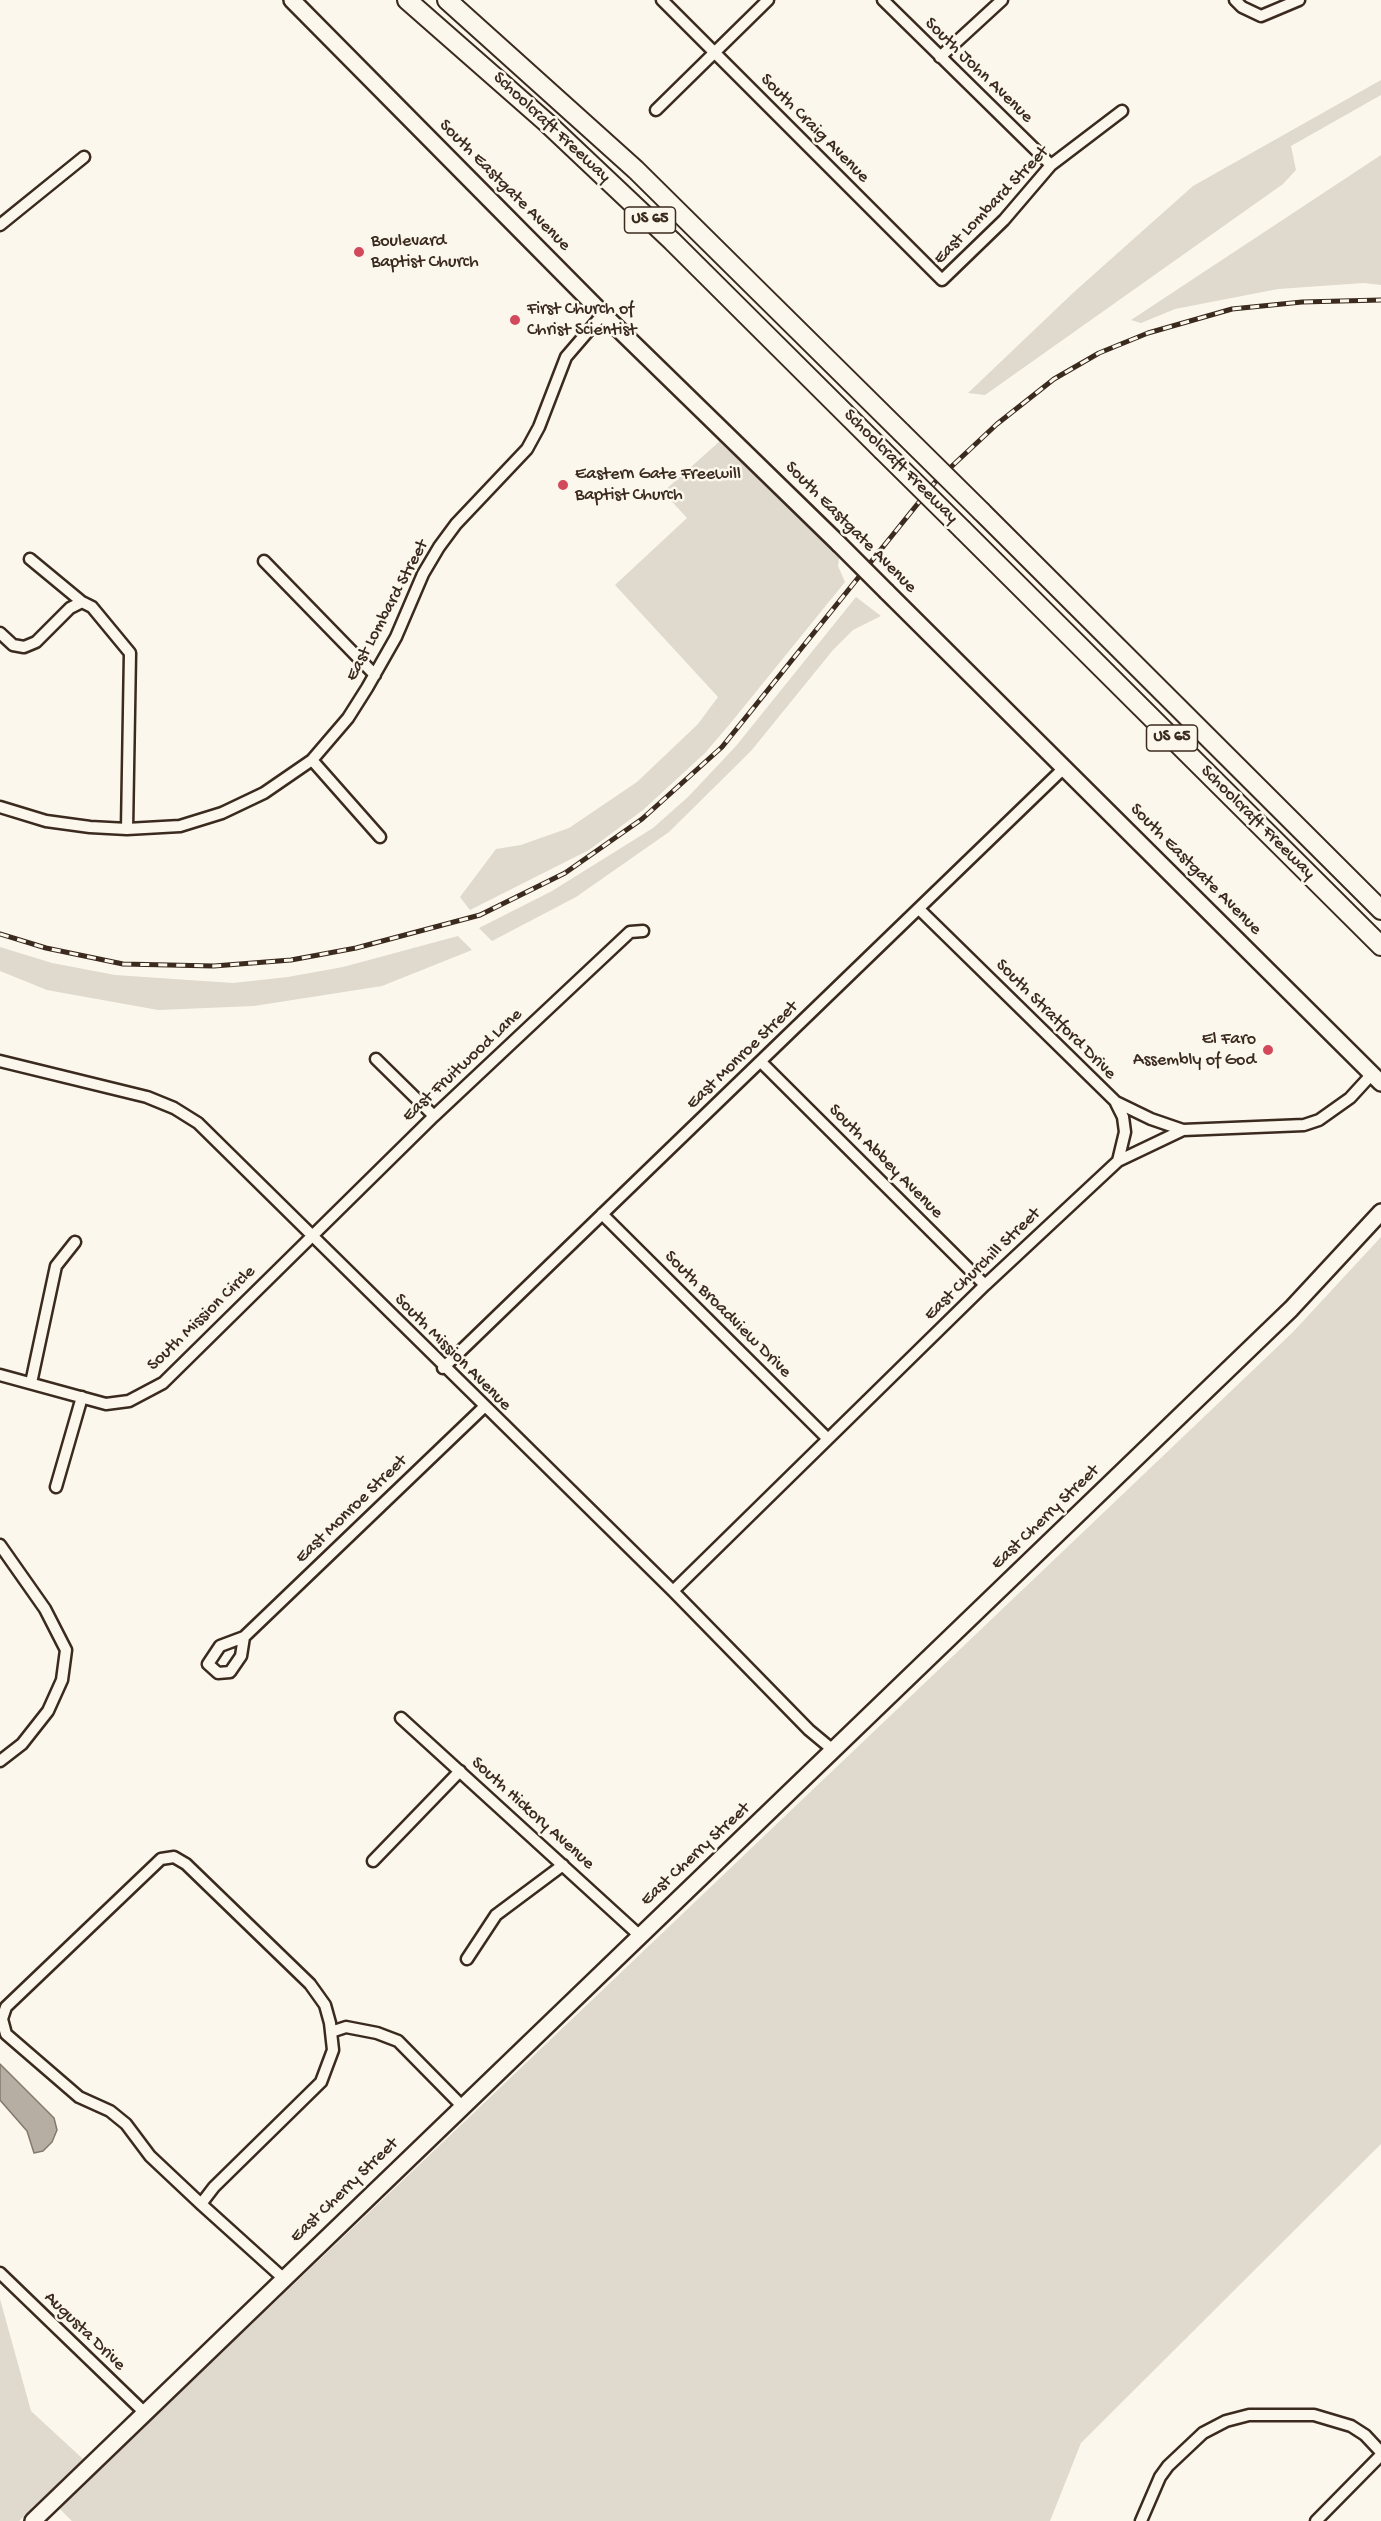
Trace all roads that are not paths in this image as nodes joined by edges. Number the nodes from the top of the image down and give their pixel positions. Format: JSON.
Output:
{"nodes":[{"id":1,"x":292,"y":0,"type":"edge"},
{"id":2,"x":407,"y":0,"type":"edge"},
{"id":3,"x":447,"y":0,"type":"edge"},
{"id":4,"x":662,"y":0,"type":"edge"},
{"id":5,"x":768,"y":0,"type":"edge"},
{"id":6,"x":883,"y":0,"type":"edge"},
{"id":7,"x":1002,"y":0,"type":"edge"},
{"id":8,"x":1235,"y":0,"type":"edge"},
{"id":9,"x":1299,"y":0,"type":"edge"},
{"id":10,"x":714,"y":52,"type":"junction"},
{"id":11,"x":940,"y":57,"type":"junction"},
{"id":12,"x":656,"y":110,"type":"dead end"},
{"id":13,"x":1122,"y":111,"type":"dead end"},
{"id":14,"x":84,"y":157,"type":"dead end"},
{"id":15,"x":1051,"y":165,"type":"junction"},
{"id":16,"x":0,"y":225,"type":"edge"},
{"id":17,"x":942,"y":280,"type":"joint"},
{"id":18,"x":603,"y":314,"type":"junction"},
{"id":19,"x":30,"y":559,"type":"dead end"},
{"id":20,"x":264,"y":561,"type":"dead end"},
{"id":21,"x":82,"y":603,"type":"junction"},
{"id":22,"x":0,"y":633,"type":"edge"},
{"id":23,"x":375,"y":675,"type":"junction"},
{"id":24,"x":312,"y":760,"type":"junction"},
{"id":25,"x":1065,"y":767,"type":"junction"},
{"id":26,"x":0,"y":807,"type":"edge"},
{"id":27,"x":127,"y":829,"type":"junction"},
{"id":28,"x":381,"y":837,"type":"dead end"},
{"id":29,"x":920,"y":910,"type":"junction"},
{"id":30,"x":1381,"y":910,"type":"edge"},
{"id":31,"x":643,"y":931,"type":"dead end"},
{"id":32,"x":1381,"y":946,"type":"edge"},
{"id":33,"x":376,"y":1059,"type":"dead end"},
{"id":34,"x":0,"y":1061,"type":"edge"},
{"id":35,"x":761,"y":1062,"type":"junction"},
{"id":36,"x":1377,"y":1078,"type":"edge"},
{"id":37,"x":1116,"y":1102,"type":"junction"},
{"id":38,"x":434,"y":1116,"type":"junction"},
{"id":39,"x":1183,"y":1130,"type":"junction"},
{"id":40,"x":1118,"y":1161,"type":"junction"},
{"id":41,"x":1381,"y":1212,"type":"edge"},
{"id":42,"x":602,"y":1214,"type":"junction"},
{"id":43,"x":310,"y":1235,"type":"junction"},
{"id":44,"x":75,"y":1242,"type":"dead end"},
{"id":45,"x":985,"y":1285,"type":"junction"},
{"id":46,"x":443,"y":1368,"type":"junction"},
{"id":47,"x":0,"y":1375,"type":"edge"},
{"id":48,"x":31,"y":1383,"type":"junction"},
{"id":49,"x":82,"y":1398,"type":"junction"},
{"id":50,"x":484,"y":1407,"type":"junction"},
{"id":51,"x":828,"y":1439,"type":"junction"},
{"id":52,"x":56,"y":1487,"type":"dead end"},
{"id":53,"x":0,"y":1545,"type":"edge"},
{"id":54,"x":673,"y":1591,"type":"junction"},
{"id":55,"x":244,"y":1637,"type":"dead end"},
{"id":56,"x":401,"y":1718,"type":"dead end"},
{"id":57,"x":833,"y":1750,"type":"junction"},
{"id":58,"x":0,"y":1761,"type":"edge"},
{"id":59,"x":460,"y":1771,"type":"junction"},
{"id":60,"x":373,"y":1861,"type":"dead end"},
{"id":61,"x":563,"y":1865,"type":"junction"},
{"id":62,"x":639,"y":1935,"type":"junction"},
{"id":63,"x":466,"y":1959,"type":"dead end"},
{"id":64,"x":331,"y":2032,"type":"junction"},
{"id":65,"x":462,"y":2106,"type":"junction"},
{"id":66,"x":201,"y":2204,"type":"junction"},
{"id":67,"x":0,"y":2273,"type":"edge"},
{"id":68,"x":283,"y":2278,"type":"junction"},
{"id":69,"x":146,"y":2414,"type":"junction"},
{"id":70,"x":1381,"y":2453,"type":"edge"},
{"id":71,"x":33,"y":2521,"type":"edge"},
{"id":72,"x":1141,"y":2521,"type":"edge"},
{"id":73,"x":1316,"y":2521,"type":"edge"}],
"edges":[{"from":1,"to":18,"type":"street","name":"South Eastgate Avenue"},
{"from":2,"to":32,"type":"highway","name":"Schoolcraft Freeway","number":"US 65","bridge":true},
{"from":3,"to":30,"type":"highway","name":"Schoolcraft Freeway","number":"US 65","bridge":true},
{"from":4,"to":10,"type":"street","name":"South Craig Avenue"},
{"from":5,"to":10,"type":"street"},
{"from":6,"to":11,"type":"street","name":"South John Avenue"},
{"from":7,"to":11,"type":"street"},
{"from":8,"to":9,"type":"street"},
{"from":10,"to":12,"type":"street"},
{"from":10,"to":17,"type":"street","name":"South Craig Avenue"},
{"from":11,"to":15,"type":"street","name":"South John Avenue"},
{"from":13,"to":15,"type":"street","name":"East Lombard Street"},
{"from":14,"to":16,"type":"street"},
{"from":15,"to":17,"type":"street","name":"East Lombard Street"},
{"from":18,"to":23,"type":"street","name":"East Lombard Street"},
{"from":18,"to":25,"type":"street","name":"South Eastgate Avenue","bridge":true},
{"from":19,"to":21,"type":"street"},
{"from":20,"to":23,"type":"street"},
{"from":21,"to":22,"type":"street"},
{"from":21,"to":27,"type":"street"},
{"from":23,"to":24,"type":"street","name":"East Lombard Street"},
{"from":24,"to":27,"type":"street","name":"East Lombard Street"},
{"from":24,"to":28,"type":"street"},
{"from":25,"to":29,"type":"street","name":"East Monroe Street"},
{"from":25,"to":36,"type":"street","name":"South Eastgate Avenue"},
{"from":26,"to":27,"type":"street","name":"East Lombard Street"},
{"from":29,"to":35,"type":"street","name":"East Monroe Street"},
{"from":29,"to":37,"type":"street","name":"South Stratford Drive"},
{"from":31,"to":38,"type":"street","name":"East Fruitwood Lane"},
{"from":33,"to":38,"type":"street"},
{"from":34,"to":43,"type":"street","name":"South Mission Avenue"},
{"from":35,"to":42,"type":"street","name":"East Monroe Street"},
{"from":35,"to":45,"type":"street","name":"South Abbey Avenue"},
{"from":36,"to":39,"type":"street","name":"East Churchill Street"},
{"from":37,"to":39,"type":"street","name":"South Stratford Drive"},
{"from":37,"to":40,"type":"street"},
{"from":38,"to":43,"type":"street","name":"East Fruitwood Lane"},
{"from":39,"to":40,"type":"street","name":"East Churchill Street"},
{"from":40,"to":45,"type":"street","name":"East Churchill Street"},
{"from":41,"to":57,"type":"street","name":"East Cherry Street"},
{"from":42,"to":46,"type":"street","name":"East Monroe Street"},
{"from":42,"to":51,"type":"street","name":"South Broadview Drive"},
{"from":43,"to":46,"type":"street","name":"South Mission Avenue"},
{"from":43,"to":49,"type":"street","name":"South Mission Circle"},
{"from":44,"to":48,"type":"street"},
{"from":45,"to":51,"type":"street","name":"East Churchill Street"},
{"from":46,"to":50,"type":"street","name":"South Mission Avenue"},
{"from":47,"to":48,"type":"street","name":"South Mission Circle"},
{"from":48,"to":49,"type":"street","name":"South Mission Circle"},
{"from":49,"to":52,"type":"street"},
{"from":50,"to":54,"type":"street","name":"South Mission Avenue"},
{"from":50,"to":55,"type":"street","name":"East Monroe Street"},
{"from":51,"to":54,"type":"street","name":"East Churchill Street"},
{"from":53,"to":58,"type":"street"},
{"from":54,"to":57,"type":"street","name":"South Mission Avenue"},
{"from":56,"to":59,"type":"street","name":"South Hickory Avenue"},
{"from":57,"to":62,"type":"street","name":"East Cherry Street"},
{"from":59,"to":60,"type":"street"},
{"from":59,"to":61,"type":"street","name":"South Hickory Avenue"},
{"from":61,"to":62,"type":"street","name":"South Hickory Avenue"},
{"from":61,"to":63,"type":"street"},
{"from":62,"to":65,"type":"street","name":"East Cherry Street"},
{"from":64,"to":65,"type":"street"},
{"from":64,"to":66,"type":"street"},
{"from":64,"to":66,"type":"street"},
{"from":65,"to":68,"type":"street","name":"East Cherry Street"},
{"from":66,"to":68,"type":"street"},
{"from":67,"to":69,"type":"street","name":"Augusta Drive"},
{"from":68,"to":69,"type":"street","name":"East Cherry Street"},
{"from":69,"to":71,"type":"street","name":"East Cherry Street"},
{"from":70,"to":72,"type":"street"},
{"from":70,"to":73,"type":"street"}]}
